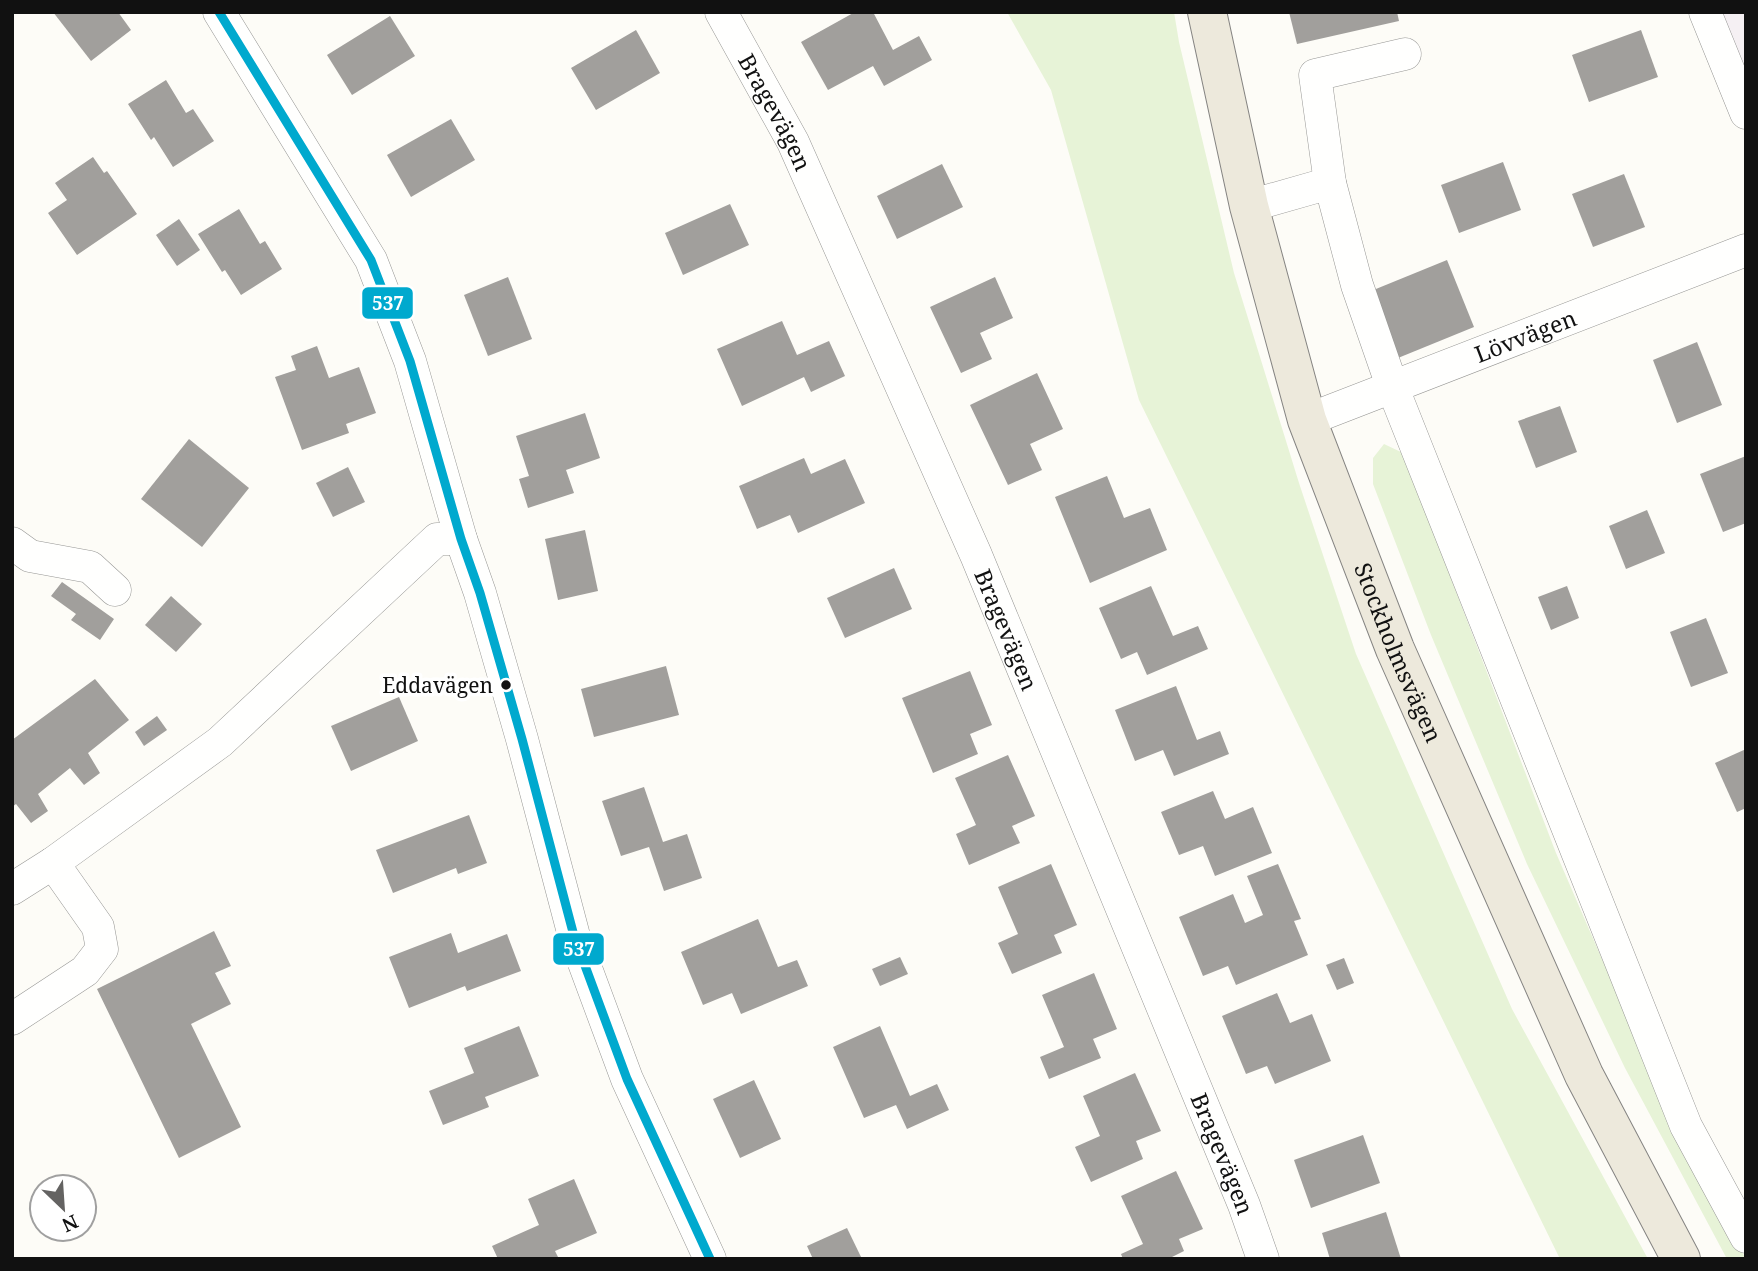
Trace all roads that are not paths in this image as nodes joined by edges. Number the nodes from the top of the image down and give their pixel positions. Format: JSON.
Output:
{"nodes":[{"id":1,"x":219,"y":12,"type":"edge"},
{"id":2,"x":720,"y":12,"type":"edge"},
{"id":3,"x":1207,"y":12,"type":"edge"},
{"id":4,"x":1705,"y":12,"type":"edge"},
{"id":5,"x":1405,"y":54,"type":"dead end"},
{"id":6,"x":1746,"y":113,"type":"edge"},
{"id":7,"x":1331,"y":183,"type":"junction"},
{"id":8,"x":1249,"y":206,"type":"junction"},
{"id":9,"x":1746,"y":250,"type":"edge"},
{"id":10,"x":1392,"y":387,"type":"junction"},
{"id":11,"x":1307,"y":420,"type":"junction"},
{"id":12,"x":461,"y":539,"type":"junction"},
{"id":13,"x":12,"y":543,"type":"edge"},
{"id":14,"x":115,"y":590,"type":"dead end"},
{"id":15,"x":53,"y":863,"type":"junction"},
{"id":16,"x":12,"y":889,"type":"edge"},
{"id":17,"x":12,"y":1019,"type":"edge"},
{"id":18,"x":1746,"y":1237,"type":"edge"},
{"id":19,"x":710,"y":1259,"type":"edge"},
{"id":20,"x":1263,"y":1259,"type":"edge"},
{"id":21,"x":1681,"y":1259,"type":"edge"}],
"edges":[{"from":1,"to":12,"type":"street"},
{"from":2,"to":20,"type":"street","name":"Bragevägen"},
{"from":3,"to":8,"type":"main road","name":"Stockholmsvägen"},
{"from":4,"to":6,"type":"street"},
{"from":5,"to":7,"type":"street"},
{"from":7,"to":8,"type":"street"},
{"from":7,"to":10,"type":"street"},
{"from":8,"to":11,"type":"main road","name":"Stockholmsvägen"},
{"from":9,"to":10,"type":"street","name":"Lövvägen"},
{"from":10,"to":11,"type":"street","name":"Lövvägen"},
{"from":10,"to":18,"type":"street"},
{"from":11,"to":21,"type":"main road","name":"Stockholmsvägen"},
{"from":12,"to":15,"type":"street"},
{"from":12,"to":19,"type":"street"},
{"from":13,"to":14,"type":"street"},
{"from":15,"to":16,"type":"street"},
{"from":15,"to":17,"type":"street"}]}
